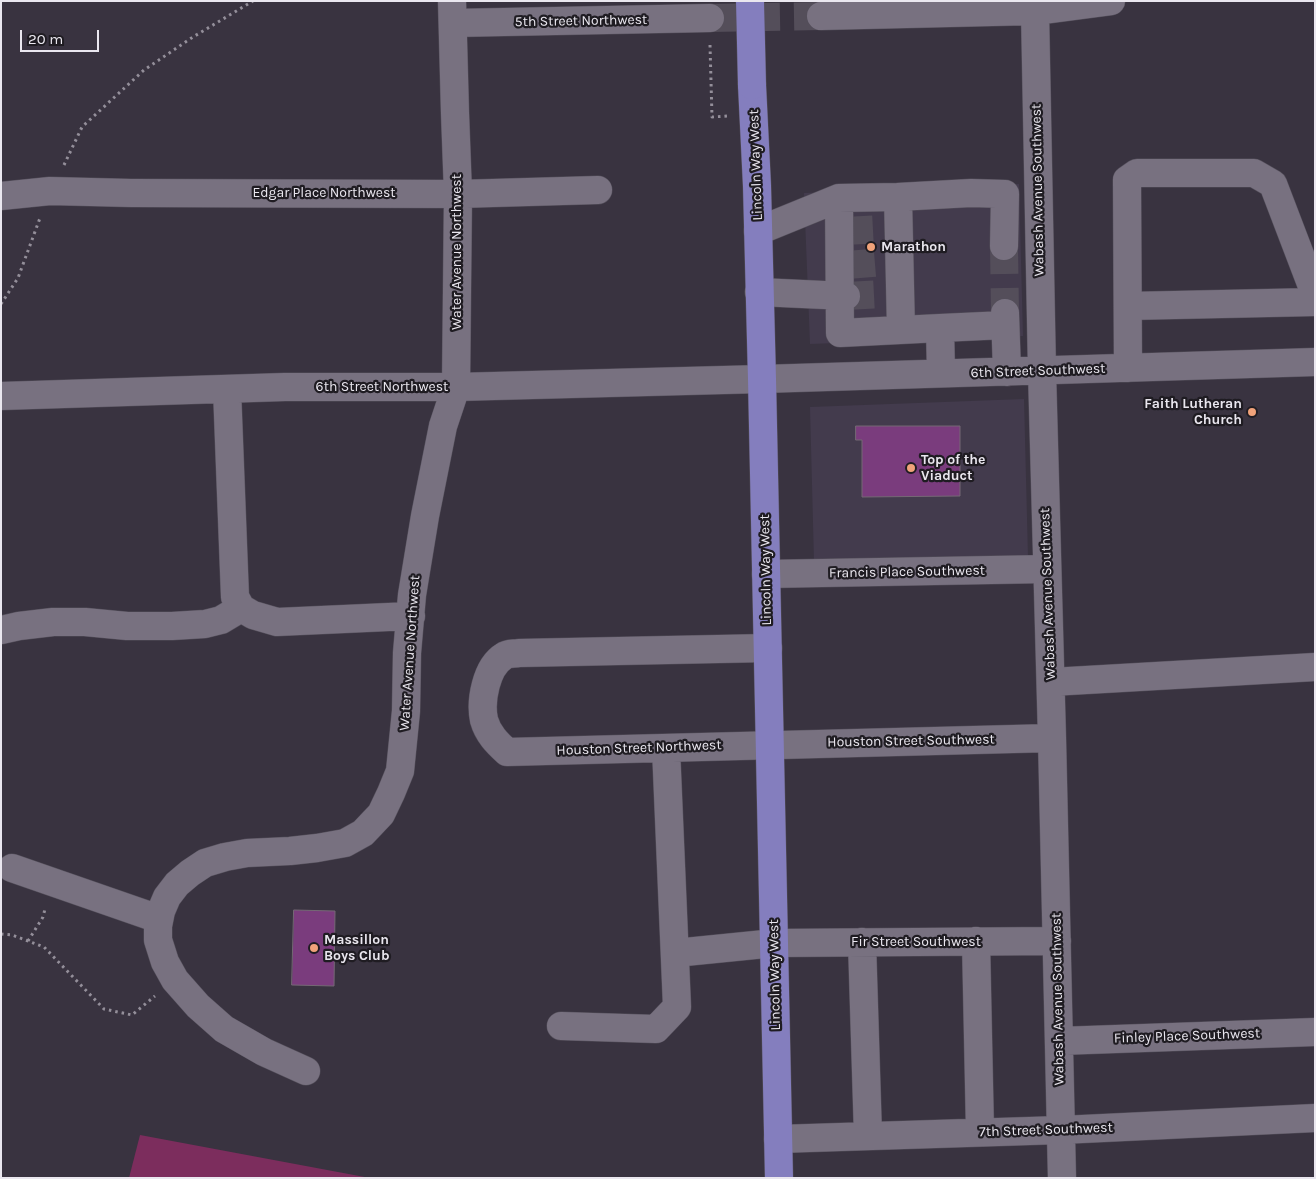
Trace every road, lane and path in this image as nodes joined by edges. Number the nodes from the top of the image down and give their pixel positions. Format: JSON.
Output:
{"nodes":[{"id":1,"x":252,"y":1,"type":"edge"},
{"id":2,"x":750,"y":1,"type":"edge"},
{"id":3,"x":1111,"y":1,"type":"edge"},
{"id":4,"x":1035,"y":11,"type":"junction"},
{"id":5,"x":452,"y":12,"type":"edge"},
{"id":6,"x":821,"y":16,"type":"tunnel mouth"},
{"id":7,"x":710,"y":18,"type":"joint"},
{"id":8,"x":712,"y":117,"type":"dead end"},
{"id":9,"x":598,"y":190,"type":"dead end"},
{"id":10,"x":50,"y":191,"type":"junction"},
{"id":11,"x":1038,"y":191,"type":"junction"},
{"id":12,"x":458,"y":194,"type":"junction"},
{"id":13,"x":1005,"y":194,"type":"junction"},
{"id":14,"x":1,"y":196,"type":"edge"},
{"id":15,"x":898,"y":197,"type":"junction"},
{"id":16,"x":839,"y":198,"type":"junction"},
{"id":17,"x":758,"y":231,"type":"junction"},
{"id":18,"x":1004,"y":246,"type":"tunnel mouth"},
{"id":19,"x":760,"y":292,"type":"junction"},
{"id":20,"x":1315,"y":294,"type":"edge"},
{"id":21,"x":843,"y":296,"type":"junction"},
{"id":22,"x":1315,"y":302,"type":"edge"},
{"id":23,"x":1,"y":304,"type":"edge"},
{"id":24,"x":1128,"y":306,"type":"junction"},
{"id":25,"x":940,"y":328,"type":"junction"},
{"id":26,"x":901,"y":330,"type":"junction"},
{"id":27,"x":1315,"y":362,"type":"edge"},
{"id":28,"x":1128,"y":368,"type":"junction"},
{"id":29,"x":1042,"y":371,"type":"junction"},
{"id":30,"x":1006,"y":372,"type":"junction"},
{"id":31,"x":941,"y":374,"type":"junction"},
{"id":32,"x":762,"y":379,"type":"junction"},
{"id":33,"x":456,"y":387,"type":"junction"},
{"id":34,"x":227,"y":389,"type":"junction"},
{"id":35,"x":1,"y":396,"type":"edge"},
{"id":36,"x":1048,"y":569,"type":"junction"},
{"id":37,"x":766,"y":574,"type":"junction"},
{"id":38,"x":241,"y":608,"type":"junction"},
{"id":39,"x":411,"y":616,"type":"junction"},
{"id":40,"x":1,"y":630,"type":"edge"},
{"id":41,"x":768,"y":648,"type":"junction"},
{"id":42,"x":1315,"y":668,"type":"edge"},
{"id":43,"x":1050,"y":682,"type":"junction"},
{"id":44,"x":1052,"y":738,"type":"junction"},
{"id":45,"x":771,"y":744,"type":"junction"},
{"id":46,"x":666,"y":748,"type":"junction"},
{"id":47,"x":12,"y":868,"type":"dead end"},
{"id":48,"x":52,"y":882,"type":"junction"},
{"id":49,"x":159,"y":919,"type":"junction"},
{"id":50,"x":1,"y":934,"type":"edge"},
{"id":51,"x":28,"y":941,"type":"junction"},
{"id":52,"x":1057,"y":941,"type":"junction"},
{"id":53,"x":862,"y":942,"type":"junction"},
{"id":54,"x":976,"y":942,"type":"junction"},
{"id":55,"x":775,"y":943,"type":"junction"},
{"id":56,"x":675,"y":953,"type":"junction"},
{"id":57,"x":175,"y":980,"type":"junction"},
{"id":58,"x":561,"y":1026,"type":"dead end"},
{"id":59,"x":1315,"y":1032,"type":"edge"},
{"id":60,"x":1059,"y":1041,"type":"junction"},
{"id":61,"x":306,"y":1071,"type":"dead end"},
{"id":62,"x":1315,"y":1118,"type":"edge"},
{"id":63,"x":1061,"y":1130,"type":"junction"},
{"id":64,"x":980,"y":1132,"type":"junction"},
{"id":65,"x":868,"y":1136,"type":"junction"},
{"id":66,"x":778,"y":1139,"type":"junction"},
{"id":67,"x":761,"y":1178,"type":"edge"},
{"id":68,"x":779,"y":1178,"type":"edge"},
{"id":69,"x":1062,"y":1178,"type":"edge"}],
"edges":[{"from":1,"to":10,"type":"path"},
{"from":2,"to":17,"type":"main road","name":"Lincoln Way West","bridge":true},
{"from":3,"to":4,"type":"street"},
{"from":4,"to":6,"type":"street"},
{"from":4,"to":11,"type":"street","name":"Wabash Avenue Southwest"},
{"from":5,"to":7,"type":"street","name":"5th Street Northwest"},
{"from":5,"to":12,"type":"street","name":"Water Avenue Northwest"},
{"from":7,"to":8,"type":"path"},
{"from":9,"to":12,"type":"street","name":"Edgar Place Northwest"},
{"from":10,"to":12,"type":"street","name":"Edgar Place Northwest"},
{"from":10,"to":14,"type":"street","name":"Edgar Place Northwest"},
{"from":10,"to":23,"type":"path"},
{"from":11,"to":13,"type":"street"},
{"from":11,"to":29,"type":"street","name":"Wabash Avenue Southwest"},
{"from":12,"to":33,"type":"street","name":"Water Avenue Northwest"},
{"from":13,"to":15,"type":"street"},
{"from":13,"to":18,"type":"street"},
{"from":15,"to":16,"type":"street"},
{"from":15,"to":26,"type":"street"},
{"from":16,"to":17,"type":"street"},
{"from":16,"to":21,"type":"street"},
{"from":17,"to":19,"type":"main road","name":"Lincoln Way West"},
{"from":19,"to":21,"type":"street"},
{"from":19,"to":32,"type":"main road","name":"Lincoln Way West"},
{"from":20,"to":24,"type":"street"},
{"from":21,"to":26,"type":"street"},
{"from":22,"to":24,"type":"street"},
{"from":24,"to":28,"type":"street"},
{"from":25,"to":26,"type":"street"},
{"from":25,"to":30,"type":"street"},
{"from":25,"to":31,"type":"street"},
{"from":27,"to":28,"type":"street","name":"6th Street Southwest"},
{"from":28,"to":29,"type":"street","name":"6th Street Southwest"},
{"from":29,"to":30,"type":"street","name":"6th Street Southwest"},
{"from":29,"to":36,"type":"street","name":"Wabash Avenue Southwest"},
{"from":30,"to":31,"type":"street","name":"6th Street Southwest"},
{"from":31,"to":32,"type":"street","name":"6th Street Southwest"},
{"from":32,"to":33,"type":"street","name":"6th Street Northwest"},
{"from":32,"to":37,"type":"main road","name":"Lincoln Way West"},
{"from":33,"to":34,"type":"street","name":"6th Street Northwest"},
{"from":33,"to":39,"type":"street","name":"Water Avenue Northwest"},
{"from":34,"to":35,"type":"street","name":"6th Street Northwest"},
{"from":34,"to":38,"type":"street"},
{"from":36,"to":37,"type":"street","name":"Francis Place Southwest"},
{"from":36,"to":43,"type":"street","name":"Wabash Avenue Southwest"},
{"from":37,"to":41,"type":"main road","name":"Lincoln Way West"},
{"from":38,"to":39,"type":"street"},
{"from":38,"to":40,"type":"street"},
{"from":39,"to":49,"type":"street","name":"Water Avenue Northwest"},
{"from":41,"to":45,"type":"main road","name":"Lincoln Way West"},
{"from":41,"to":46,"type":"street","name":"Houston Street Northwest"},
{"from":42,"to":43,"type":"street"},
{"from":43,"to":44,"type":"street","name":"Wabash Avenue Southwest"},
{"from":44,"to":45,"type":"street","name":"Houston Street Southwest"},
{"from":44,"to":52,"type":"street","name":"Wabash Avenue Southwest"},
{"from":45,"to":46,"type":"street","name":"Houston Street Northwest"},
{"from":45,"to":55,"type":"main road","name":"Lincoln Way West"},
{"from":46,"to":56,"type":"street"},
{"from":47,"to":48,"type":"street"},
{"from":48,"to":49,"type":"street"},
{"from":48,"to":51,"type":"path"},
{"from":49,"to":57,"type":"street","name":"Water Avenue Northwest"},
{"from":50,"to":51,"type":"path"},
{"from":51,"to":57,"type":"path"},
{"from":52,"to":54,"type":"street","name":"Fir Street Southwest"},
{"from":52,"to":60,"type":"street","name":"Wabash Avenue Southwest"},
{"from":53,"to":54,"type":"street","name":"Fir Street Southwest"},
{"from":53,"to":55,"type":"street","name":"Fir Street Southwest"},
{"from":53,"to":65,"type":"street"},
{"from":54,"to":64,"type":"street"},
{"from":55,"to":56,"type":"street","name":"Fir Street Southwest"},
{"from":55,"to":66,"type":"main road","name":"Lincoln Way West"},
{"from":56,"to":58,"type":"street"},
{"from":57,"to":61,"type":"street","name":"Water Avenue Northwest"},
{"from":59,"to":60,"type":"street","name":"Finley Place Southwest"},
{"from":60,"to":63,"type":"street","name":"Wabash Avenue Southwest"},
{"from":62,"to":63,"type":"street","name":"7th Street Southwest"},
{"from":63,"to":64,"type":"street","name":"7th Street Southwest"},
{"from":63,"to":69,"type":"street","name":"Wabash Avenue Southwest"},
{"from":64,"to":65,"type":"street","name":"7th Street Southwest"},
{"from":65,"to":66,"type":"street","name":"7th Street Southwest"},
{"from":66,"to":67,"type":"main road"},
{"from":66,"to":68,"type":"main road","name":"Lincoln Way West"}]}
